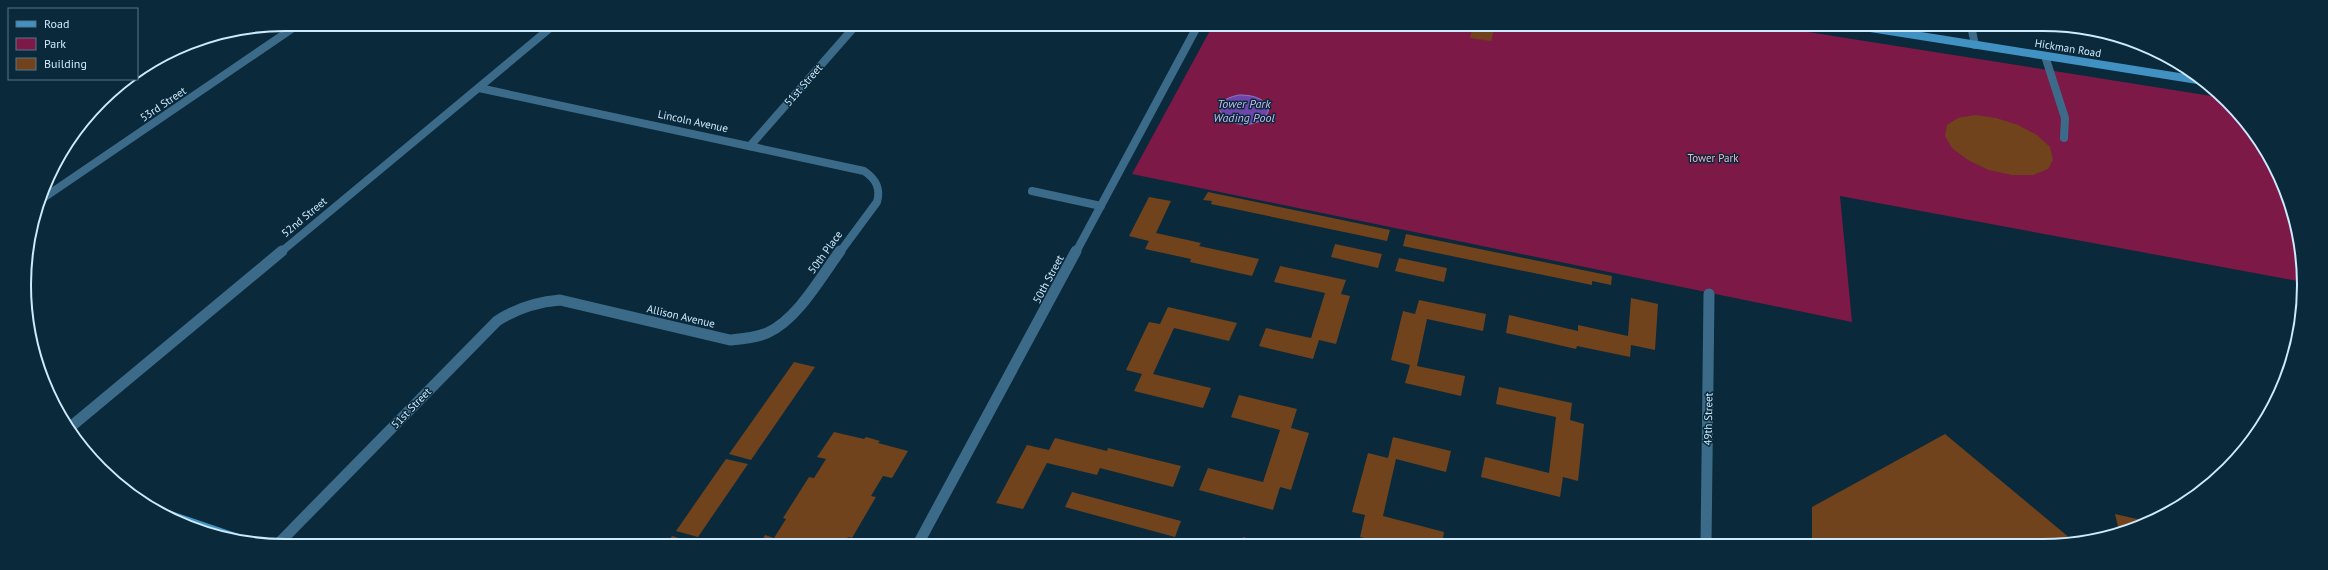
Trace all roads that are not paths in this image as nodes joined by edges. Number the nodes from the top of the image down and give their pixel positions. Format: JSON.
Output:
{"nodes":[{"id":1,"x":289,"y":31,"type":"edge"},
{"id":2,"x":548,"y":31,"type":"edge"},
{"id":3,"x":851,"y":31,"type":"edge"},
{"id":4,"x":1195,"y":31,"type":"edge"},
{"id":5,"x":1889,"y":31,"type":"edge"},
{"id":6,"x":1972,"y":31,"type":"edge"},
{"id":7,"x":1976,"y":45,"type":"junction"},
{"id":8,"x":2045,"y":56,"type":"junction"},
{"id":9,"x":2192,"y":79,"type":"edge"},
{"id":10,"x":480,"y":88,"type":"junction"},
{"id":11,"x":2064,"y":138,"type":"dead end"},
{"id":12,"x":750,"y":146,"type":"junction"},
{"id":13,"x":1032,"y":191,"type":"dead end"},
{"id":14,"x":47,"y":196,"type":"edge"},
{"id":15,"x":877,"y":202,"type":"joint"},
{"id":16,"x":1100,"y":206,"type":"junction"},
{"id":17,"x":1709,"y":294,"type":"dead end"},
{"id":18,"x":560,"y":300,"type":"joint"},
{"id":19,"x":792,"y":316,"type":"joint"},
{"id":20,"x":73,"y":425,"type":"edge"},
{"id":21,"x":283,"y":539,"type":"edge"},
{"id":22,"x":921,"y":539,"type":"edge"},
{"id":23,"x":1706,"y":539,"type":"edge"}],
"edges":[{"from":1,"to":14,"type":"street","name":"53rd Street"},
{"from":2,"to":10,"type":"street","name":"52nd Street"},
{"from":3,"to":12,"type":"street","name":"51st Street"},
{"from":4,"to":16,"type":"street","name":"50th Street"},
{"from":5,"to":7,"type":"main road","name":"Hickman Road"},
{"from":6,"to":7,"type":"street"},
{"from":7,"to":8,"type":"main road","name":"Hickman Road"},
{"from":8,"to":9,"type":"main road","name":"Hickman Road"},
{"from":8,"to":11,"type":"lane"},
{"from":10,"to":12,"type":"street","name":"Lincoln Avenue"},
{"from":10,"to":20,"type":"street","name":"52nd Street"},
{"from":12,"to":15,"type":"street","name":"Lincoln Avenue"},
{"from":13,"to":16,"type":"lane"},
{"from":15,"to":19,"type":"street","name":"50th Place"},
{"from":16,"to":22,"type":"street","name":"50th Street"},
{"from":17,"to":23,"type":"street","name":"49th Street"},
{"from":18,"to":19,"type":"street","name":"Allison Avenue"},
{"from":18,"to":21,"type":"street","name":"51st Street"}]}
